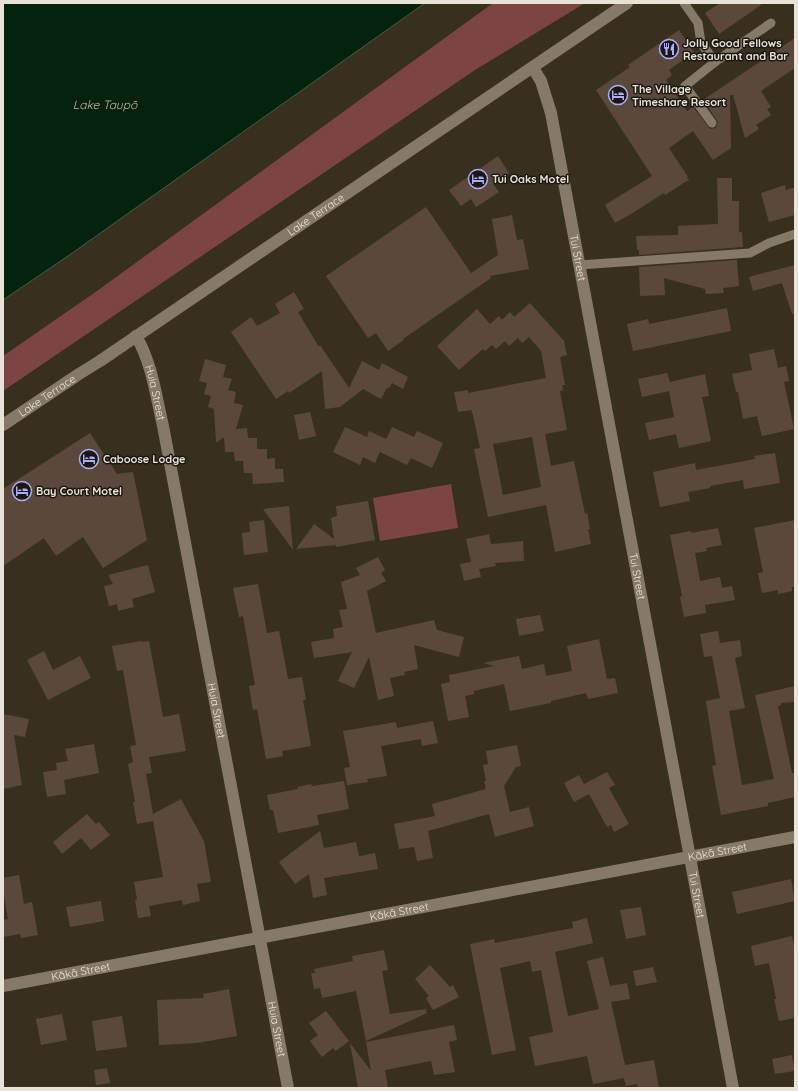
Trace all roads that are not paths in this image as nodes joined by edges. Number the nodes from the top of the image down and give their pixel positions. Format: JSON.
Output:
{"nodes":[{"id":1,"x":627,"y":3,"type":"edge"},
{"id":2,"x":684,"y":3,"type":"edge"},
{"id":3,"x":771,"y":23,"type":"dead end"},
{"id":4,"x":715,"y":62,"type":"junction"},
{"id":5,"x":533,"y":68,"type":"junction"},
{"id":6,"x":712,"y":123,"type":"dead end"},
{"id":7,"x":795,"y":234,"type":"edge"},
{"id":8,"x":579,"y":265,"type":"junction"},
{"id":9,"x":136,"y":336,"type":"junction"},
{"id":10,"x":3,"y":424,"type":"edge"},
{"id":11,"x":795,"y":837,"type":"edge"},
{"id":12,"x":690,"y":857,"type":"junction"},
{"id":13,"x":260,"y":938,"type":"junction"},
{"id":14,"x":3,"y":986,"type":"edge"},
{"id":15,"x":288,"y":1088,"type":"edge"},
{"id":16,"x":733,"y":1088,"type":"edge"}],
"edges":[{"from":1,"to":5,"type":"street","name":"Lake Terrace"},
{"from":2,"to":4,"type":"lane"},
{"from":3,"to":4,"type":"lane"},
{"from":4,"to":6,"type":"lane"},
{"from":5,"to":8,"type":"street","name":"Tui Street"},
{"from":5,"to":9,"type":"street","name":"Lake Terrace"},
{"from":7,"to":8,"type":"lane"},
{"from":8,"to":12,"type":"street","name":"Tui Street"},
{"from":9,"to":10,"type":"street","name":"Lake Terrace"},
{"from":9,"to":13,"type":"street","name":"Huia Street"},
{"from":11,"to":12,"type":"street","name":"Kākā Street"},
{"from":12,"to":13,"type":"street","name":"Kākā Street"},
{"from":12,"to":16,"type":"street","name":"Tui Street"},
{"from":13,"to":14,"type":"street","name":"Kākā Street"},
{"from":13,"to":15,"type":"street","name":"Huia Street"}]}
